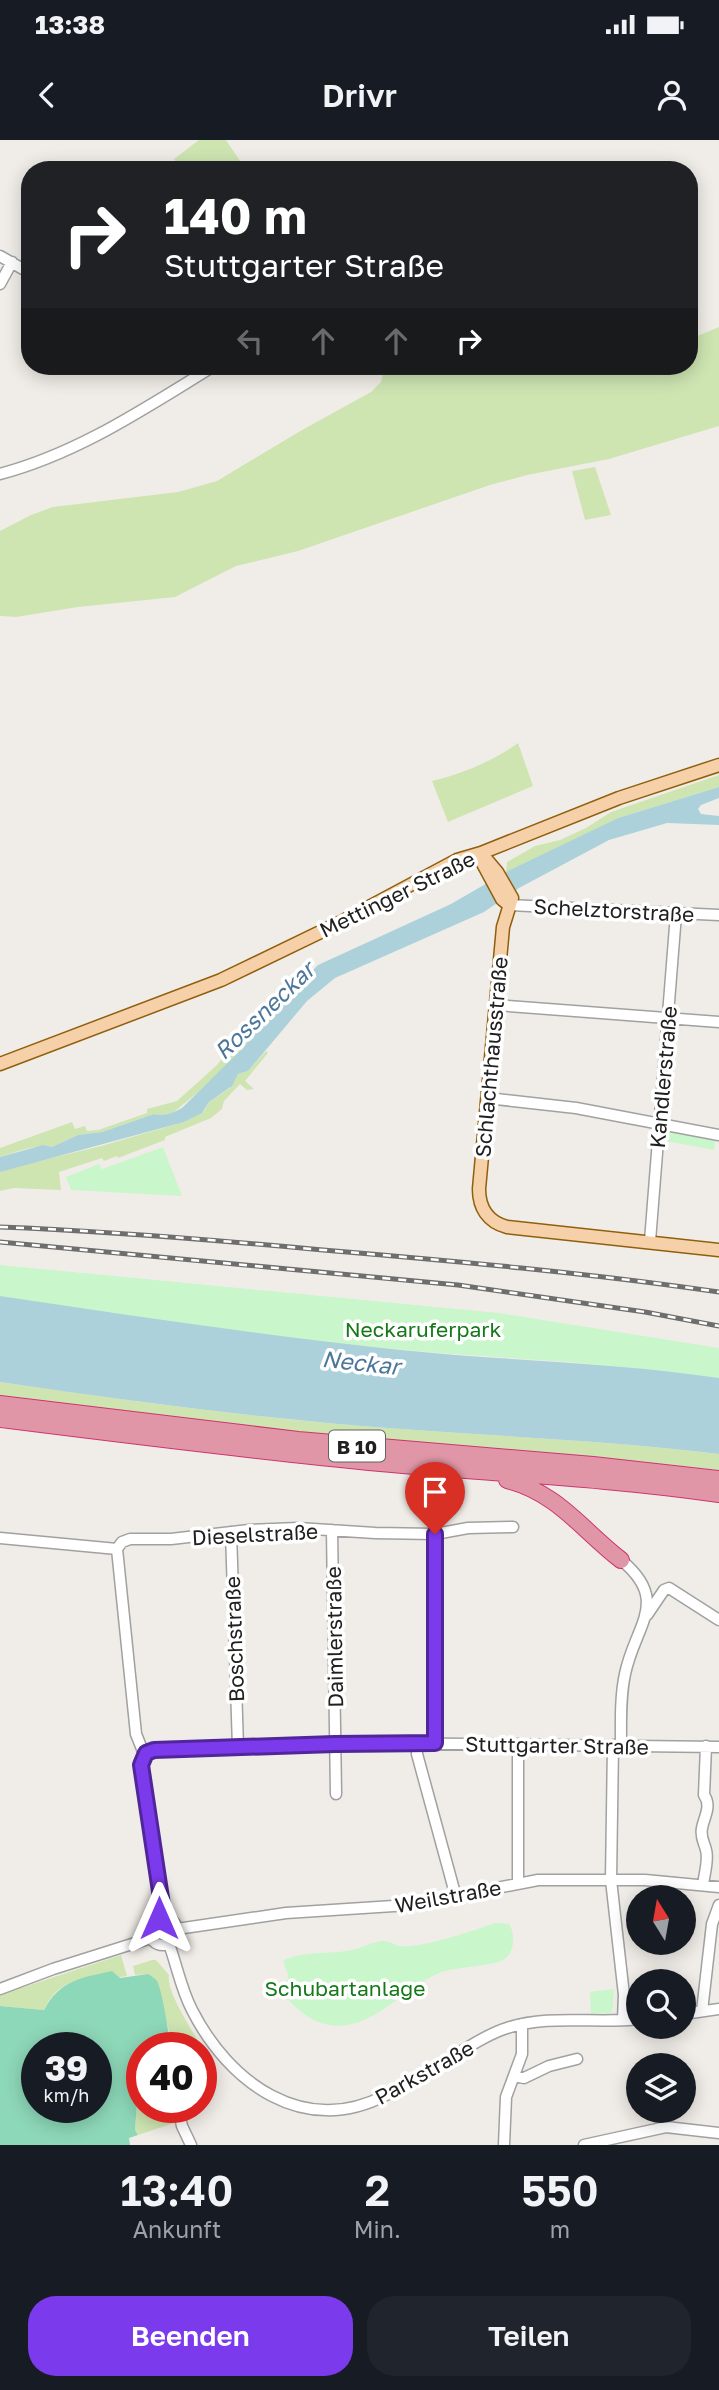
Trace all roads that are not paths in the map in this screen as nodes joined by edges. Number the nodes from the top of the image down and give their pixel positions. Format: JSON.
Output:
{"nodes":[{"id":1,"x":0,"y":256,"type":"edge"},
{"id":2,"x":12,"y":262,"type":"junction"},
{"id":3,"x":21,"y":268,"type":"edge"},
{"id":4,"x":0,"y":284,"type":"edge"},
{"id":5,"x":199,"y":375,"type":"edge"},
{"id":6,"x":0,"y":474,"type":"edge"},
{"id":7,"x":719,"y":765,"type":"edge"},
{"id":8,"x":510,"y":841,"type":"junction"},
{"id":9,"x":481,"y":853,"type":"junction"},
{"id":10,"x":494,"y":874,"type":"junction"},
{"id":11,"x":508,"y":901,"type":"junction"},
{"id":12,"x":676,"y":914,"type":"junction"},
{"id":13,"x":719,"y":915,"type":"edge"},
{"id":14,"x":496,"y":1004,"type":"junction"},
{"id":15,"x":668,"y":1019,"type":"junction"},
{"id":16,"x":719,"y":1022,"type":"edge"},
{"id":17,"x":0,"y":1064,"type":"edge"},
{"id":18,"x":487,"y":1098,"type":"junction"},
{"id":19,"x":660,"y":1123,"type":"junction"},
{"id":20,"x":719,"y":1135,"type":"edge"},
{"id":21,"x":649,"y":1241,"type":"junction"},
{"id":22,"x":719,"y":1250,"type":"edge"},
{"id":23,"x":0,"y":1404,"type":"edge"},
{"id":24,"x":0,"y":1419,"type":"edge"},
{"id":25,"x":475,"y":1471,"type":"junction"},
{"id":26,"x":719,"y":1479,"type":"edge"},
{"id":27,"x":719,"y":1494,"type":"edge"},
{"id":28,"x":513,"y":1527,"type":"dead end"},
{"id":29,"x":332,"y":1530,"type":"junction"},
{"id":30,"x":231,"y":1532,"type":"junction"},
{"id":31,"x":435,"y":1534,"type":"junction"},
{"id":32,"x":0,"y":1538,"type":"edge"},
{"id":33,"x":117,"y":1549,"type":"junction"},
{"id":34,"x":621,"y":1560,"type":"joint"},
{"id":35,"x":646,"y":1615,"type":"junction"},
{"id":36,"x":719,"y":1620,"type":"edge"},
{"id":37,"x":416,"y":1743,"type":"junction"},
{"id":38,"x":435,"y":1743,"type":"junction"},
{"id":39,"x":335,"y":1744,"type":"junction"},
{"id":40,"x":518,"y":1744,"type":"junction"},
{"id":41,"x":617,"y":1745,"type":"junction"},
{"id":42,"x":706,"y":1746,"type":"junction"},
{"id":43,"x":238,"y":1747,"type":"junction"},
{"id":44,"x":719,"y":1747,"type":"edge"},
{"id":45,"x":144,"y":1754,"type":"junction"},
{"id":46,"x":336,"y":1794,"type":"dead end"},
{"id":47,"x":611,"y":1880,"type":"junction"},
{"id":48,"x":518,"y":1884,"type":"junction"},
{"id":49,"x":703,"y":1885,"type":"junction"},
{"id":50,"x":719,"y":1887,"type":"edge"},
{"id":51,"x":456,"y":1897,"type":"junction"},
{"id":52,"x":719,"y":1905,"type":"edge"},
{"id":53,"x":163,"y":1917,"type":"junction"},
{"id":54,"x":177,"y":1929,"type":"junction"},
{"id":55,"x":151,"y":1938,"type":"junction"},
{"id":56,"x":169,"y":1944,"type":"junction"},
{"id":57,"x":0,"y":1989,"type":"edge"},
{"id":58,"x":719,"y":2009,"type":"edge"},
{"id":59,"x":702,"y":2011,"type":"junction"},
{"id":60,"x":696,"y":2012,"type":"edge"},
{"id":61,"x":623,"y":2020,"type":"junction"},
{"id":62,"x":626,"y":2020,"type":"edge"},
{"id":63,"x":522,"y":2024,"type":"junction"},
{"id":64,"x":206,"y":2032,"type":"edge"},
{"id":65,"x":217,"y":2048,"type":"edge"},
{"id":66,"x":576,"y":2059,"type":"dead end"},
{"id":67,"x":514,"y":2076,"type":"junction"},
{"id":68,"x":181,"y":2123,"type":"edge"},
{"id":69,"x":719,"y":2133,"type":"edge"},
{"id":70,"x":191,"y":2145,"type":"edge"},
{"id":71,"x":504,"y":2145,"type":"edge"},
{"id":72,"x":584,"y":2145,"type":"edge"}],
"edges":[{"from":1,"to":2,"type":"street"},
{"from":2,"to":3,"type":"street"},
{"from":2,"to":4,"type":"street"},
{"from":5,"to":6,"type":"street"},
{"from":7,"to":8,"type":"main road","name":"Mettinger Straße"},
{"from":8,"to":9,"type":"main road","name":"Mettinger Straße"},
{"from":8,"to":10,"type":"main road"},
{"from":9,"to":10,"type":"main road"},
{"from":9,"to":17,"type":"main road","name":"Mettinger Straße"},
{"from":10,"to":11,"type":"main road"},
{"from":11,"to":12,"type":"street","name":"Schelztorstraße"},
{"from":11,"to":14,"type":"main road","name":"Schlachthausstraße"},
{"from":12,"to":13,"type":"street","name":"Schelztorstraße"},
{"from":12,"to":15,"type":"street","name":"Kandlerstraße"},
{"from":14,"to":15,"type":"street"},
{"from":14,"to":18,"type":"main road","name":"Schlachthausstraße"},
{"from":15,"to":16,"type":"street"},
{"from":15,"to":19,"type":"street","name":"Kandlerstraße"},
{"from":18,"to":19,"type":"street"},
{"from":18,"to":21,"type":"main road","name":"Schlachthausstraße"},
{"from":19,"to":20,"type":"street"},
{"from":19,"to":21,"type":"street","name":"Kandlerstraße"},
{"from":21,"to":22,"type":"main road"},
{"from":23,"to":26,"type":"highway","number":"B 10"},
{"from":24,"to":25,"type":"highway","number":"B 10"},
{"from":25,"to":27,"type":"highway","number":"B 10"},
{"from":25,"to":34,"type":"highway"},
{"from":28,"to":31,"type":"street","name":"Dieselstraße"},
{"from":29,"to":30,"type":"street","name":"Dieselstraße"},
{"from":29,"to":31,"type":"street","name":"Dieselstraße"},
{"from":29,"to":39,"type":"street","name":"Daimlerstraße"},
{"from":30,"to":33,"type":"street","name":"Dieselstraße"},
{"from":30,"to":43,"type":"street","name":"Boschstraße"},
{"from":31,"to":38,"type":"street"},
{"from":32,"to":33,"type":"street","name":"Dieselstraße"},
{"from":33,"to":45,"type":"street"},
{"from":34,"to":35,"type":"street"},
{"from":35,"to":36,"type":"street"},
{"from":35,"to":41,"type":"street"},
{"from":37,"to":38,"type":"street","name":"Stuttgarter Straße"},
{"from":37,"to":39,"type":"street","name":"Stuttgarter Straße"},
{"from":37,"to":51,"type":"street"},
{"from":38,"to":40,"type":"street","name":"Stuttgarter Straße"},
{"from":39,"to":43,"type":"street","name":"Stuttgarter Straße"},
{"from":39,"to":46,"type":"street","name":"Daimlerstraße"},
{"from":40,"to":41,"type":"street","name":"Stuttgarter Straße"},
{"from":40,"to":48,"type":"street"},
{"from":41,"to":42,"type":"street","name":"Stuttgarter Straße"},
{"from":41,"to":47,"type":"street"},
{"from":42,"to":44,"type":"street","name":"Stuttgarter Straße"},
{"from":42,"to":49,"type":"street"},
{"from":43,"to":45,"type":"street","name":"Stuttgarter Straße"},
{"from":45,"to":53,"type":"street"},
{"from":47,"to":48,"type":"street","name":"Weilstraße"},
{"from":47,"to":49,"type":"street","name":"Weilstraße"},
{"from":47,"to":61,"type":"street"},
{"from":48,"to":51,"type":"street","name":"Weilstraße"},
{"from":49,"to":50,"type":"street","name":"Weilstraße"},
{"from":51,"to":54,"type":"street","name":"Weilstraße"},
{"from":52,"to":59,"type":"street"},
{"from":53,"to":54,"type":"street"},
{"from":53,"to":55,"type":"street"},
{"from":54,"to":56,"type":"street"},
{"from":55,"to":56,"type":"street"},
{"from":55,"to":57,"type":"street"},
{"from":56,"to":64,"type":"street","name":"Parkstraße"},
{"from":58,"to":59,"type":"street"},
{"from":59,"to":60,"type":"street"},
{"from":61,"to":62,"type":"street","name":"Parkstraße"},
{"from":61,"to":63,"type":"street","name":"Parkstraße"},
{"from":63,"to":65,"type":"street","name":"Parkstraße"},
{"from":63,"to":67,"type":"street"},
{"from":66,"to":67,"type":"street"},
{"from":67,"to":71,"type":"street"},
{"from":68,"to":70,"type":"street"},
{"from":69,"to":72,"type":"street"}]}
